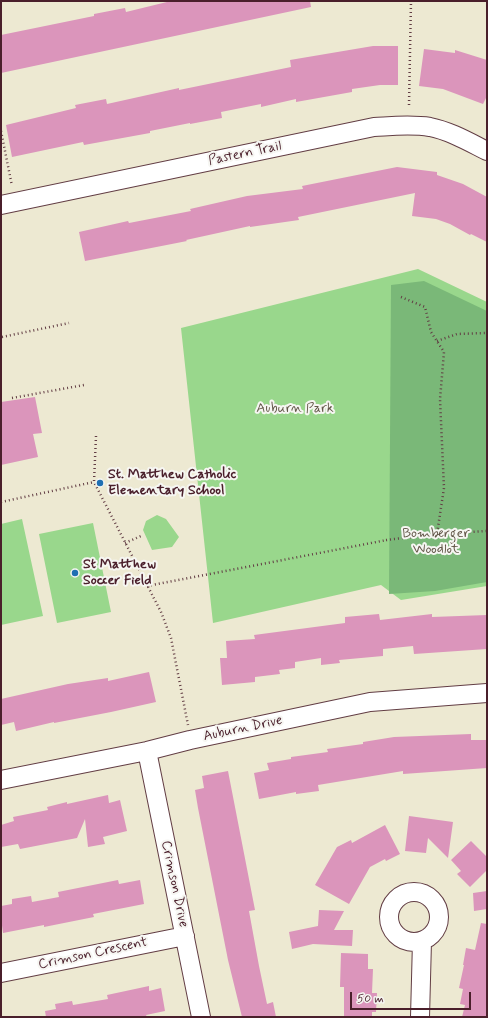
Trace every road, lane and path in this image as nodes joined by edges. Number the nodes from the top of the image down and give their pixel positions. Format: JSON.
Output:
{"nodes":[{"id":1,"x":411,"y":1,"type":"edge"},
{"id":2,"x":409,"y":105,"type":"dead end"},
{"id":3,"x":1,"y":131,"type":"edge"},
{"id":4,"x":487,"y":151,"type":"edge"},
{"id":5,"x":13,"y":189,"type":"dead end"},
{"id":6,"x":1,"y":205,"type":"edge"},
{"id":7,"x":401,"y":298,"type":"dead end"},
{"id":8,"x":69,"y":323,"type":"dead end"},
{"id":9,"x":487,"y":333,"type":"edge"},
{"id":10,"x":2,"y":337,"type":"edge"},
{"id":11,"x":437,"y":341,"type":"junction"},
{"id":12,"x":84,"y":385,"type":"dead end"},
{"id":13,"x":12,"y":398,"type":"dead end"},
{"id":14,"x":96,"y":436,"type":"dead end"},
{"id":15,"x":94,"y":482,"type":"junction"},
{"id":16,"x":1,"y":502,"type":"edge"},
{"id":17,"x":487,"y":531,"type":"edge"},
{"id":18,"x":437,"y":534,"type":"junction"},
{"id":19,"x":141,"y":536,"type":"dead end"},
{"id":20,"x":125,"y":543,"type":"junction"},
{"id":21,"x":147,"y":586,"type":"junction"},
{"id":22,"x":487,"y":693,"type":"edge"},
{"id":23,"x":188,"y":725,"type":"dead end"},
{"id":24,"x":147,"y":751,"type":"junction"},
{"id":25,"x":1,"y":780,"type":"edge"},
{"id":26,"x":185,"y":936,"type":"junction"},
{"id":27,"x":422,"y":942,"type":"dead end"},
{"id":28,"x":1,"y":973,"type":"edge"},
{"id":29,"x":201,"y":1017,"type":"edge"},
{"id":30,"x":420,"y":1017,"type":"edge"}],
"edges":[{"from":1,"to":2,"type":"path"},
{"from":3,"to":5,"type":"path"},
{"from":4,"to":6,"type":"street","name":"Pastern Trail"},
{"from":7,"to":11,"type":"path"},
{"from":8,"to":10,"type":"path"},
{"from":9,"to":11,"type":"path"},
{"from":11,"to":18,"type":"path"},
{"from":12,"to":13,"type":"path"},
{"from":14,"to":15,"type":"path"},
{"from":15,"to":16,"type":"path"},
{"from":15,"to":20,"type":"path"},
{"from":17,"to":18,"type":"path"},
{"from":18,"to":21,"type":"path"},
{"from":19,"to":20,"type":"path"},
{"from":20,"to":21,"type":"path"},
{"from":21,"to":23,"type":"path"},
{"from":22,"to":24,"type":"street","name":"Auburn Drive"},
{"from":24,"to":25,"type":"street","name":"Auburn Drive"},
{"from":24,"to":26,"type":"street","name":"Crimson Drive"},
{"from":26,"to":28,"type":"street","name":"Crimson Crescent"},
{"from":26,"to":29,"type":"street","name":"Crimson Drive"},
{"from":27,"to":30,"type":"street"}]}
